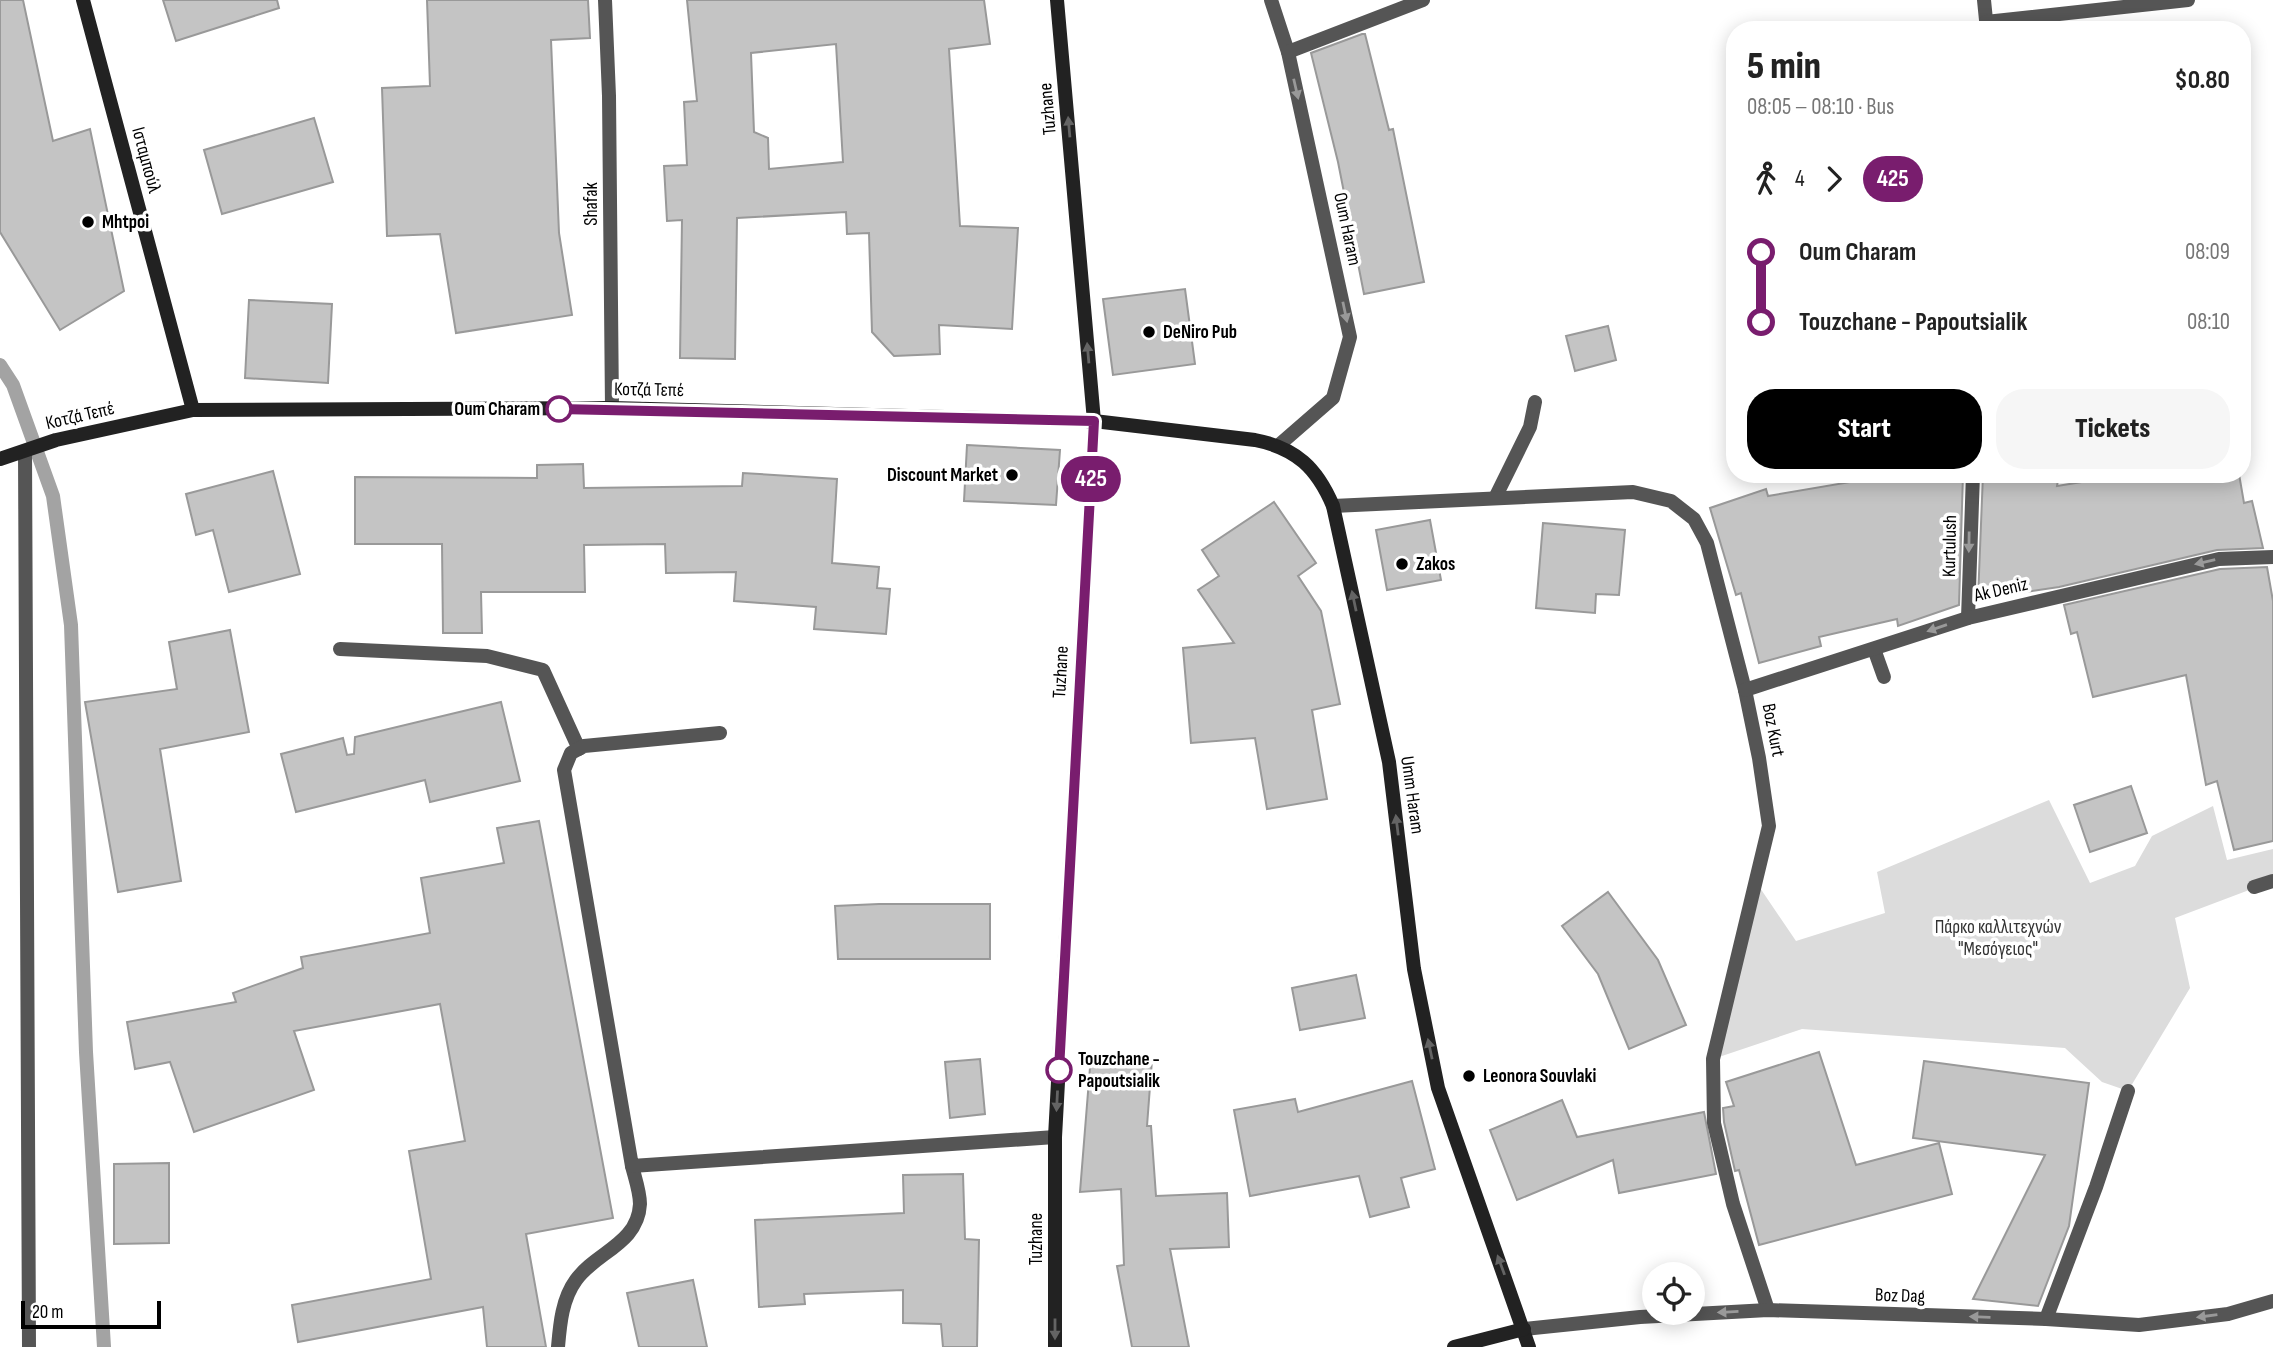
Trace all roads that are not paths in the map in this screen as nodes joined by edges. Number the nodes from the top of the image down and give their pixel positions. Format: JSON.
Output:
{"nodes":[{"id":1,"x":83,"y":0,"type":"edge"},
{"id":2,"x":605,"y":0,"type":"edge"},
{"id":3,"x":1057,"y":0,"type":"edge"},
{"id":4,"x":1272,"y":0,"type":"edge"},
{"id":5,"x":1423,"y":0,"type":"edge"},
{"id":6,"x":1984,"y":0,"type":"edge"},
{"id":7,"x":2188,"y":0,"type":"edge"},
{"id":8,"x":1986,"y":21,"type":"edge"},
{"id":9,"x":2026,"y":21,"type":"edge"},
{"id":10,"x":1288,"y":52,"type":"junction"},
{"id":11,"x":1535,"y":402,"type":"dead end"},
{"id":12,"x":612,"y":408,"type":"junction"},
{"id":13,"x":193,"y":410,"type":"junction"},
{"id":14,"x":1094,"y":421,"type":"junction"},
{"id":15,"x":1279,"y":445,"type":"junction"},
{"id":16,"x":25,"y":451,"type":"junction"},
{"id":17,"x":0,"y":459,"type":"edge"},
{"id":18,"x":1973,"y":483,"type":"edge"},
{"id":19,"x":1495,"y":498,"type":"junction"},
{"id":20,"x":1333,"y":506,"type":"junction"},
{"id":21,"x":2273,"y":557,"type":"edge"},
{"id":22,"x":1968,"y":618,"type":"junction"},
{"id":23,"x":340,"y":649,"type":"dead end"},
{"id":24,"x":1874,"y":649,"type":"junction"},
{"id":25,"x":1884,"y":677,"type":"dead end"},
{"id":26,"x":1745,"y":690,"type":"junction"},
{"id":27,"x":720,"y":733,"type":"dead end"},
{"id":28,"x":579,"y":749,"type":"junction"},
{"id":29,"x":2273,"y":881,"type":"edge"},
{"id":30,"x":2253,"y":887,"type":"dead end"},
{"id":31,"x":2127,"y":1091,"type":"dead end"},
{"id":32,"x":1055,"y":1137,"type":"junction"},
{"id":33,"x":632,"y":1166,"type":"junction"},
{"id":34,"x":2273,"y":1301,"type":"edge"},
{"id":35,"x":1768,"y":1310,"type":"junction"},
{"id":36,"x":2046,"y":1319,"type":"junction"},
{"id":37,"x":1524,"y":1329,"type":"junction"},
{"id":38,"x":29,"y":1347,"type":"edge"},
{"id":39,"x":558,"y":1347,"type":"edge"},
{"id":40,"x":1055,"y":1347,"type":"edge"},
{"id":41,"x":1454,"y":1347,"type":"edge"},
{"id":42,"x":1529,"y":1347,"type":"edge"}],
"edges":[{"from":1,"to":13,"type":"street","name":"Ισταμπούλ"},
{"from":2,"to":12,"type":"street","name":"Shafak"},
{"from":14,"to":3,"type":"street","name":"Tuzhane","one_way":true},
{"from":4,"to":10,"type":"street","name":"Oum Haram"},
{"from":5,"to":10,"type":"street"},
{"from":6,"to":8,"type":"street"},
{"from":7,"to":9,"type":"street"},
{"from":10,"to":15,"type":"street","name":"Oum Haram","one_way":true},
{"from":11,"to":19,"type":"street"},
{"from":12,"to":13,"type":"street","name":"Κοτζά Τεπέ"},
{"from":12,"to":14,"type":"street","name":"Κοτζά Τεπέ"},
{"from":13,"to":16,"type":"street","name":"Κοτζά Τεπέ"},
{"from":14,"to":15,"type":"street","name":"Umm Haram"},
{"from":14,"to":32,"type":"street","name":"Tuzhane","one_way":true},
{"from":15,"to":20,"type":"street","name":"Umm Haram"},
{"from":16,"to":17,"type":"street","name":"Κοτζά Τεπέ"},
{"from":16,"to":38,"type":"street"},
{"from":18,"to":22,"type":"street","name":"Kurtulush","one_way":true},
{"from":19,"to":20,"type":"street","name":"Boz Kurt"},
{"from":19,"to":26,"type":"street","name":"Boz Kurt"},
{"from":37,"to":20,"type":"street","name":"Umm Haram","one_way":true},
{"from":21,"to":22,"type":"street","name":"Ak Deniz","one_way":true},
{"from":22,"to":24,"type":"street","name":"Ak Deniz","one_way":true},
{"from":23,"to":28,"type":"street"},
{"from":24,"to":25,"type":"street"},
{"from":24,"to":26,"type":"street","name":"Ak Deniz"},
{"from":26,"to":35,"type":"street","name":"Boz Kurt"},
{"from":27,"to":28,"type":"street"},
{"from":28,"to":33,"type":"street"},
{"from":29,"to":30,"type":"street"},
{"from":31,"to":36,"type":"street"},
{"from":32,"to":33,"type":"street"},
{"from":32,"to":40,"type":"street","name":"Tuzhane","one_way":true},
{"from":33,"to":39,"type":"street"},
{"from":34,"to":36,"type":"street","name":"Boz Dag","one_way":true},
{"from":36,"to":35,"type":"street","name":"Boz Dag","one_way":true},
{"from":35,"to":37,"type":"street","name":"Boz Dag","one_way":true},
{"from":37,"to":41,"type":"street"},
{"from":37,"to":42,"type":"street","name":"Umm Haram"}]}
